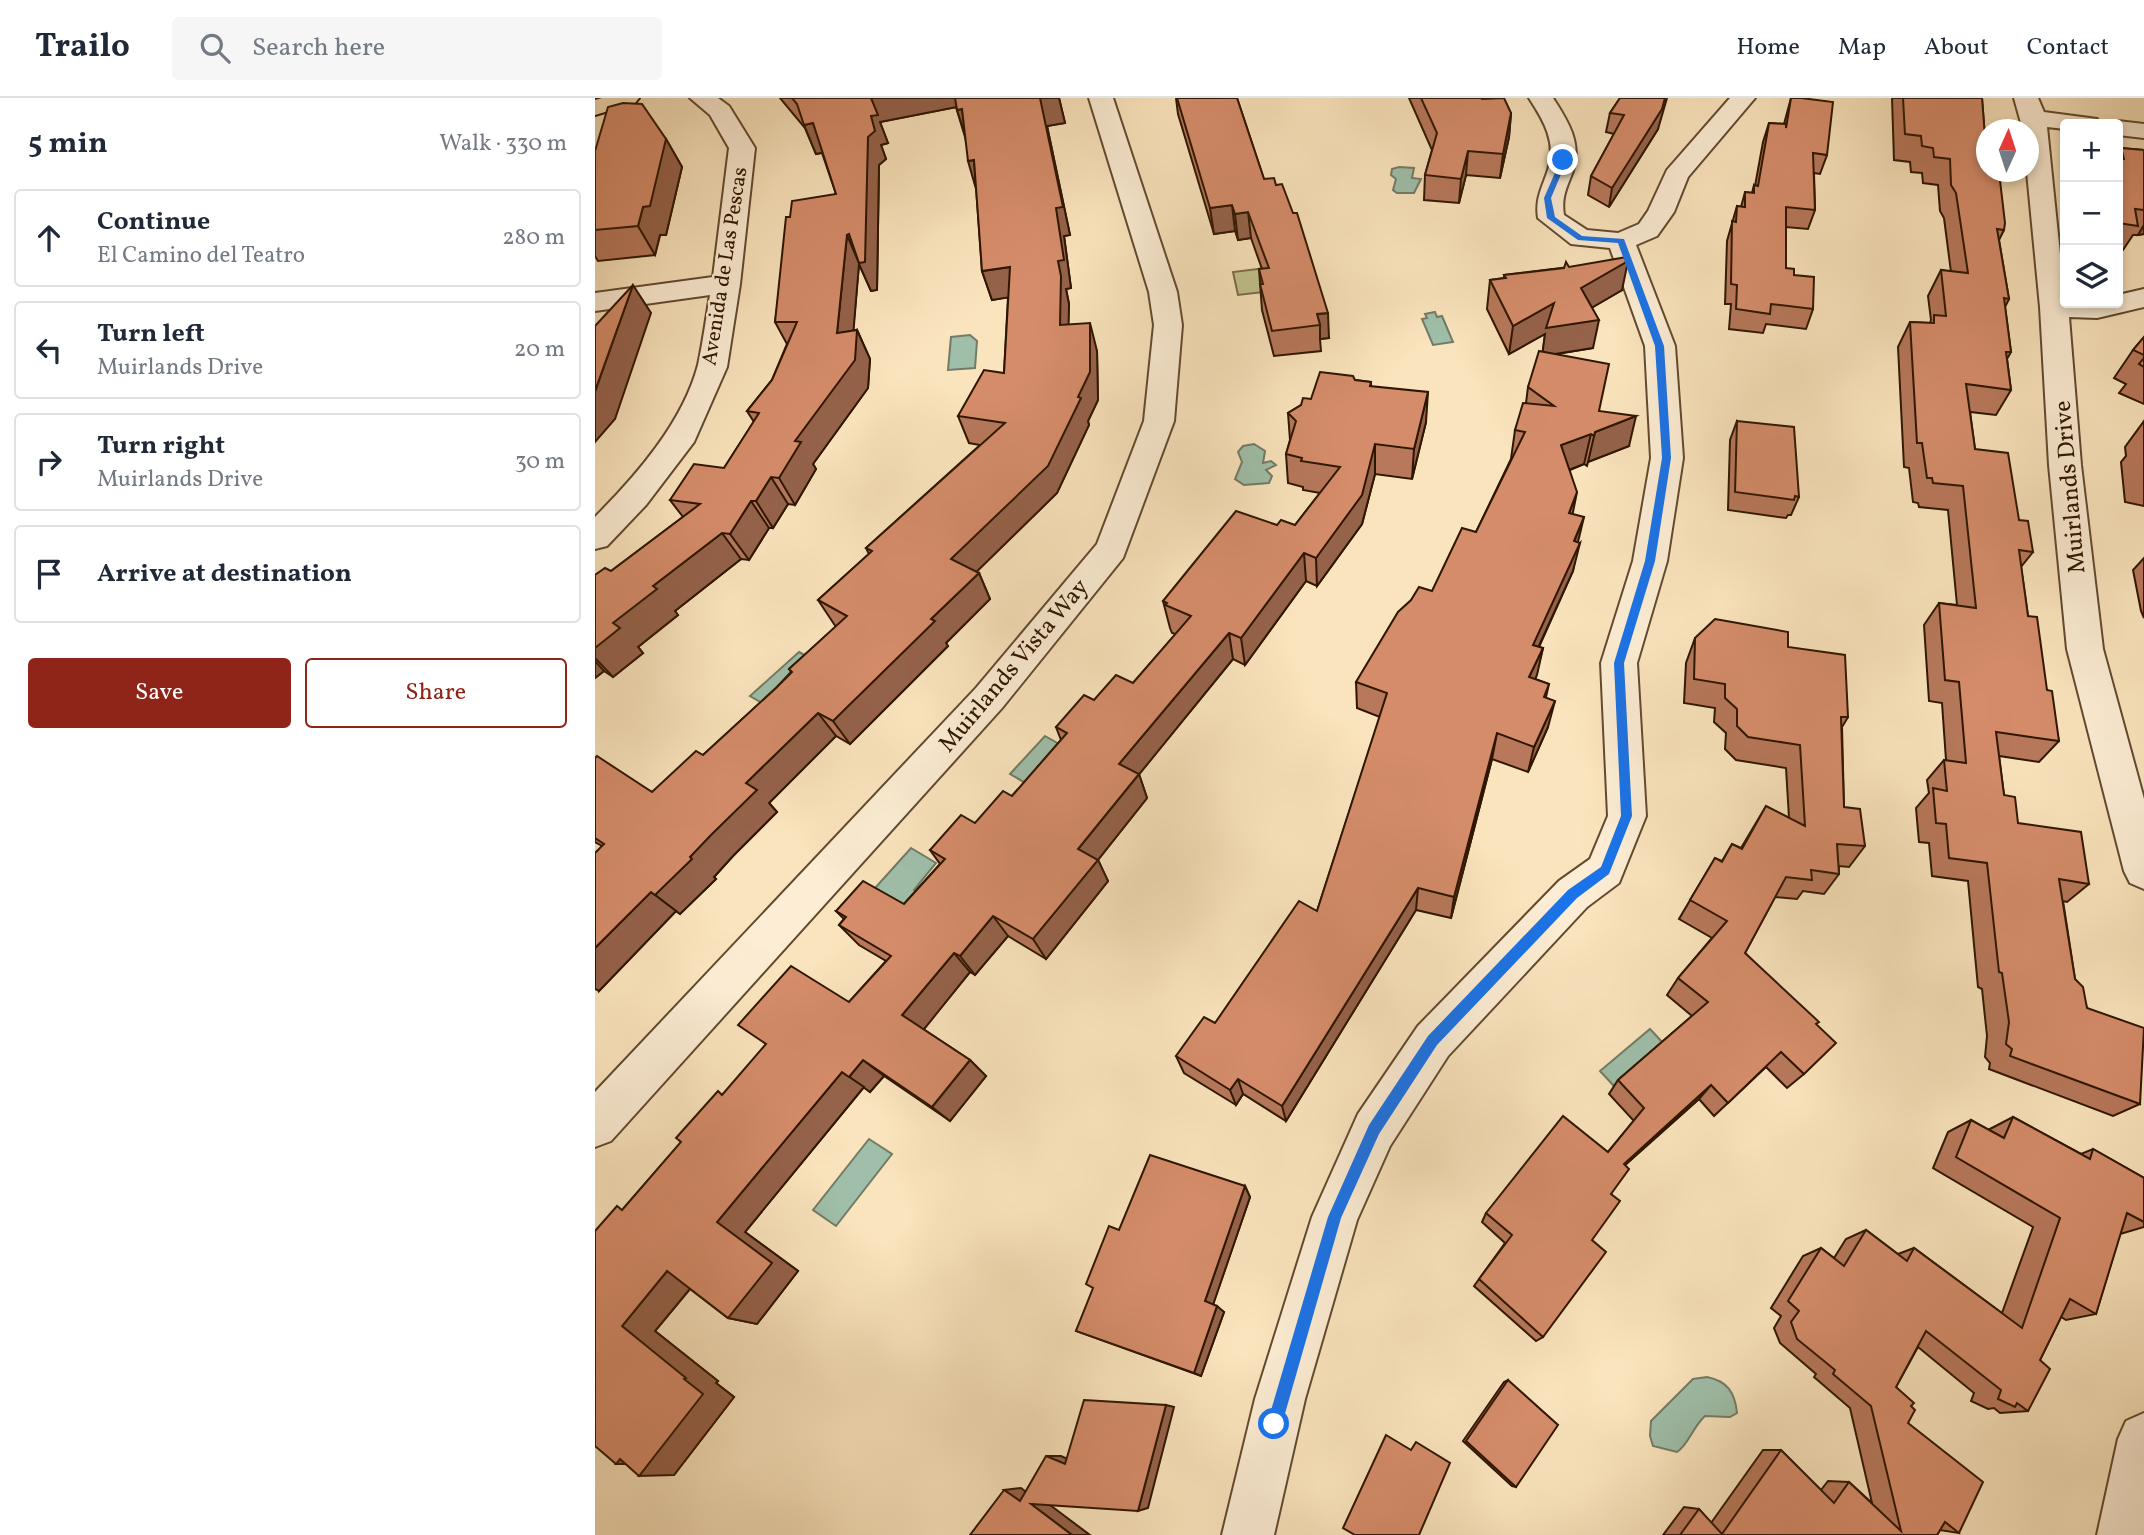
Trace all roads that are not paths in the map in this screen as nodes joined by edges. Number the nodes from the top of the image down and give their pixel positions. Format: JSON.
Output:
{"nodes":[{"id":1,"x":627,"y":98,"type":"edge"},
{"id":2,"x":702,"y":98,"type":"edge"},
{"id":3,"x":1101,"y":98,"type":"edge"},
{"id":4,"x":1541,"y":98,"type":"edge"},
{"id":5,"x":1743,"y":98,"type":"edge"},
{"id":6,"x":595,"y":108,"type":"edge"},
{"id":7,"x":2030,"y":108,"type":"edge"},
{"id":8,"x":2070,"y":119,"type":"edge"},
{"id":9,"x":2123,"y":129,"type":"edge"},
{"id":10,"x":2142,"y":131,"type":"edge"},
{"id":11,"x":1621,"y":241,"type":"junction"},
{"id":12,"x":726,"y":284,"type":"junction"},
{"id":13,"x":2144,"y":298,"type":"edge"},
{"id":14,"x":595,"y":302,"type":"edge"},
{"id":15,"x":2054,"y":307,"type":"junction"},
{"id":16,"x":595,"y":537,"type":"edge"},
{"id":17,"x":2144,"y":871,"type":"edge"},
{"id":18,"x":595,"y":1125,"type":"edge"},
{"id":19,"x":2144,"y":1439,"type":"edge"},
{"id":20,"x":1248,"y":1535,"type":"edge"},
{"id":21,"x":2123,"y":1535,"type":"edge"}],
"edges":[{"from":1,"to":6,"type":"main road"},
{"from":2,"to":12,"type":"street","name":"Avenida de Las Pescas"},
{"from":3,"to":18,"type":"street","name":"Muirlands Vista Way"},
{"from":4,"to":11,"type":"street"},
{"from":5,"to":11,"type":"street"},
{"from":7,"to":8,"type":"street"},
{"from":7,"to":15,"type":"street","name":"Muirlands Drive"},
{"from":9,"to":10,"type":"street"},
{"from":11,"to":20,"type":"street"},
{"from":12,"to":14,"type":"street"},
{"from":12,"to":16,"type":"street","name":"Avenida de Las Pescas"},
{"from":13,"to":15,"type":"street"},
{"from":15,"to":17,"type":"street","name":"Muirlands Drive"},
{"from":19,"to":21,"type":"street"}]}
